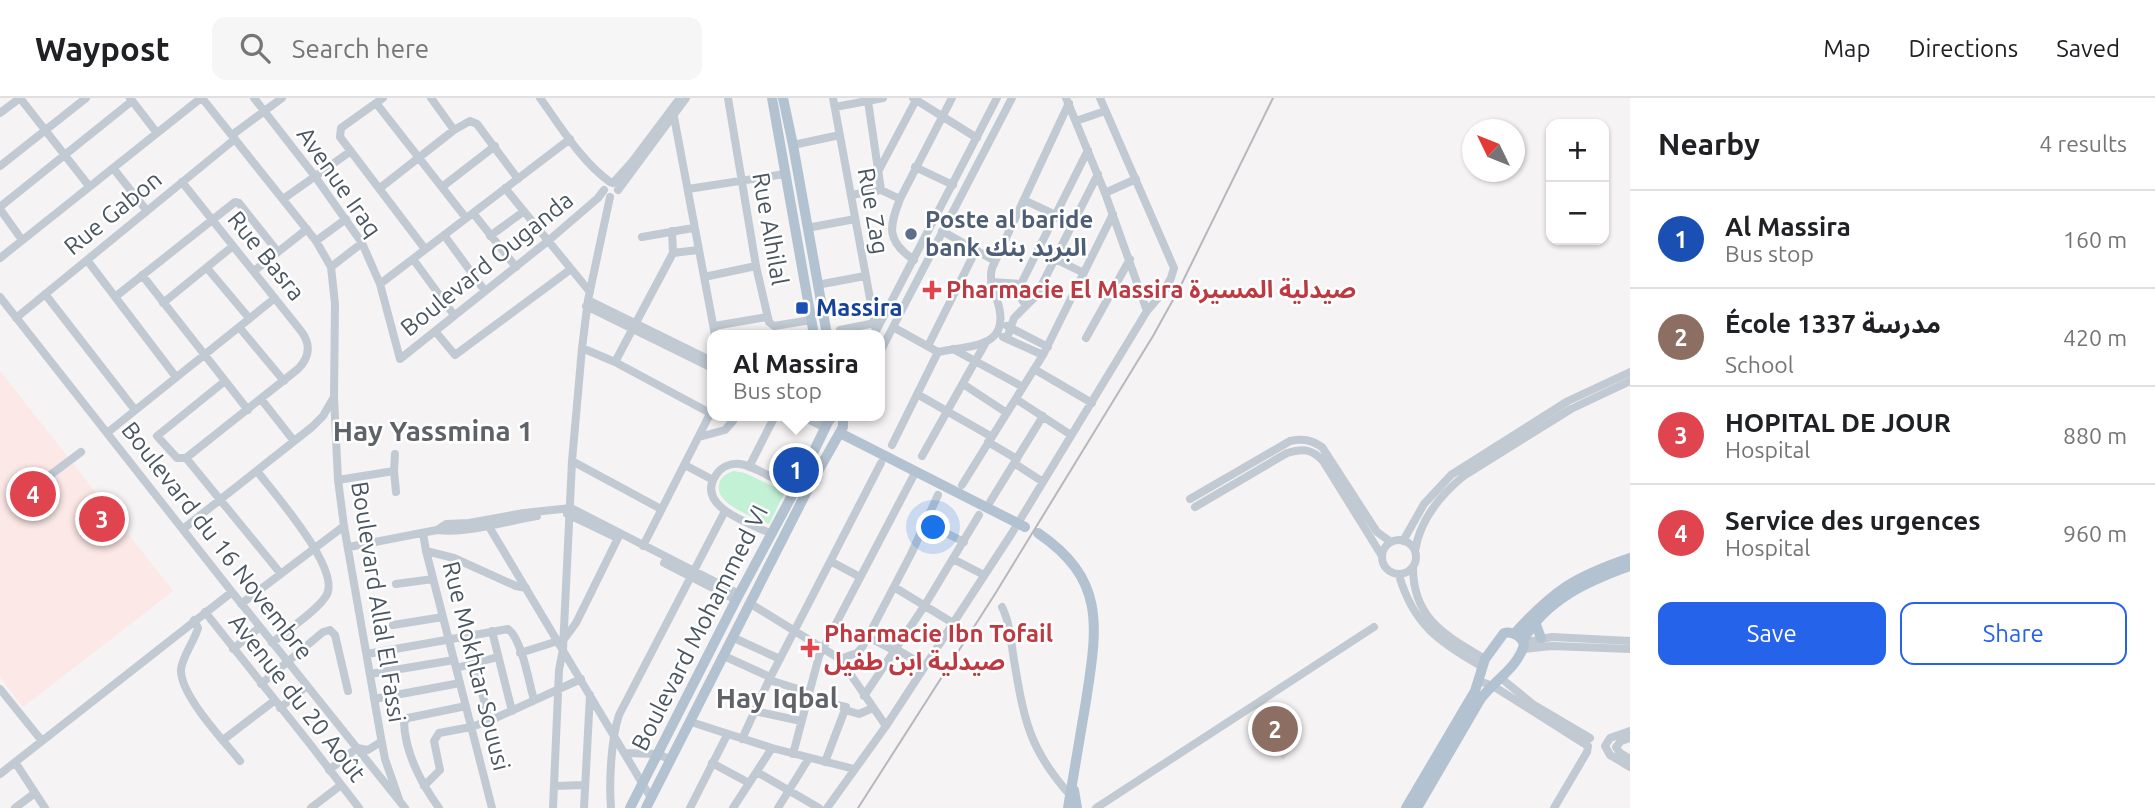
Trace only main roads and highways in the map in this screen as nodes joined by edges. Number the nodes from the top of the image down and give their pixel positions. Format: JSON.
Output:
{"nodes":[{"id":1,"x":772,"y":98,"type":"edge"},
{"id":2,"x":783,"y":98,"type":"edge"},
{"id":3,"x":813,"y":330,"type":"edge"},
{"id":4,"x":826,"y":330,"type":"edge"},
{"id":5,"x":835,"y":421,"type":"edge"},
{"id":6,"x":1026,"y":527,"type":"dead end"},
{"id":7,"x":1038,"y":533,"type":"dead end"},
{"id":8,"x":1630,"y":558,"type":"edge"},
{"id":9,"x":1630,"y":566,"type":"edge"},
{"id":10,"x":1535,"y":622,"type":"junction"},
{"id":11,"x":1541,"y":638,"type":"road end"},
{"id":12,"x":1521,"y":642,"type":"junction"},
{"id":13,"x":1073,"y":782,"type":"junction"},
{"id":14,"x":630,"y":808,"type":"edge"},
{"id":15,"x":646,"y":808,"type":"edge"},
{"id":16,"x":1068,"y":808,"type":"edge"},
{"id":17,"x":1077,"y":808,"type":"edge"},
{"id":18,"x":1406,"y":808,"type":"edge"},
{"id":19,"x":1417,"y":808,"type":"edge"}],
"edges":[{"from":1,"to":3,"type":"main road"},
{"from":2,"to":4,"type":"main road"},
{"from":5,"to":6,"type":"main road"},
{"from":5,"to":14,"type":"main road","name":"Boulevard Mohammed VI"},
{"from":5,"to":15,"type":"main road","name":"Boulevard Mohammed VI"},
{"from":7,"to":13,"type":"main road"},
{"from":8,"to":12,"type":"main road"},
{"from":9,"to":10,"type":"main road"},
{"from":10,"to":11,"type":"main road"},
{"from":10,"to":12,"type":"main road"},
{"from":12,"to":18,"type":"main road"},
{"from":12,"to":19,"type":"main road"},
{"from":13,"to":16,"type":"main road"},
{"from":13,"to":17,"type":"main road"}]}
